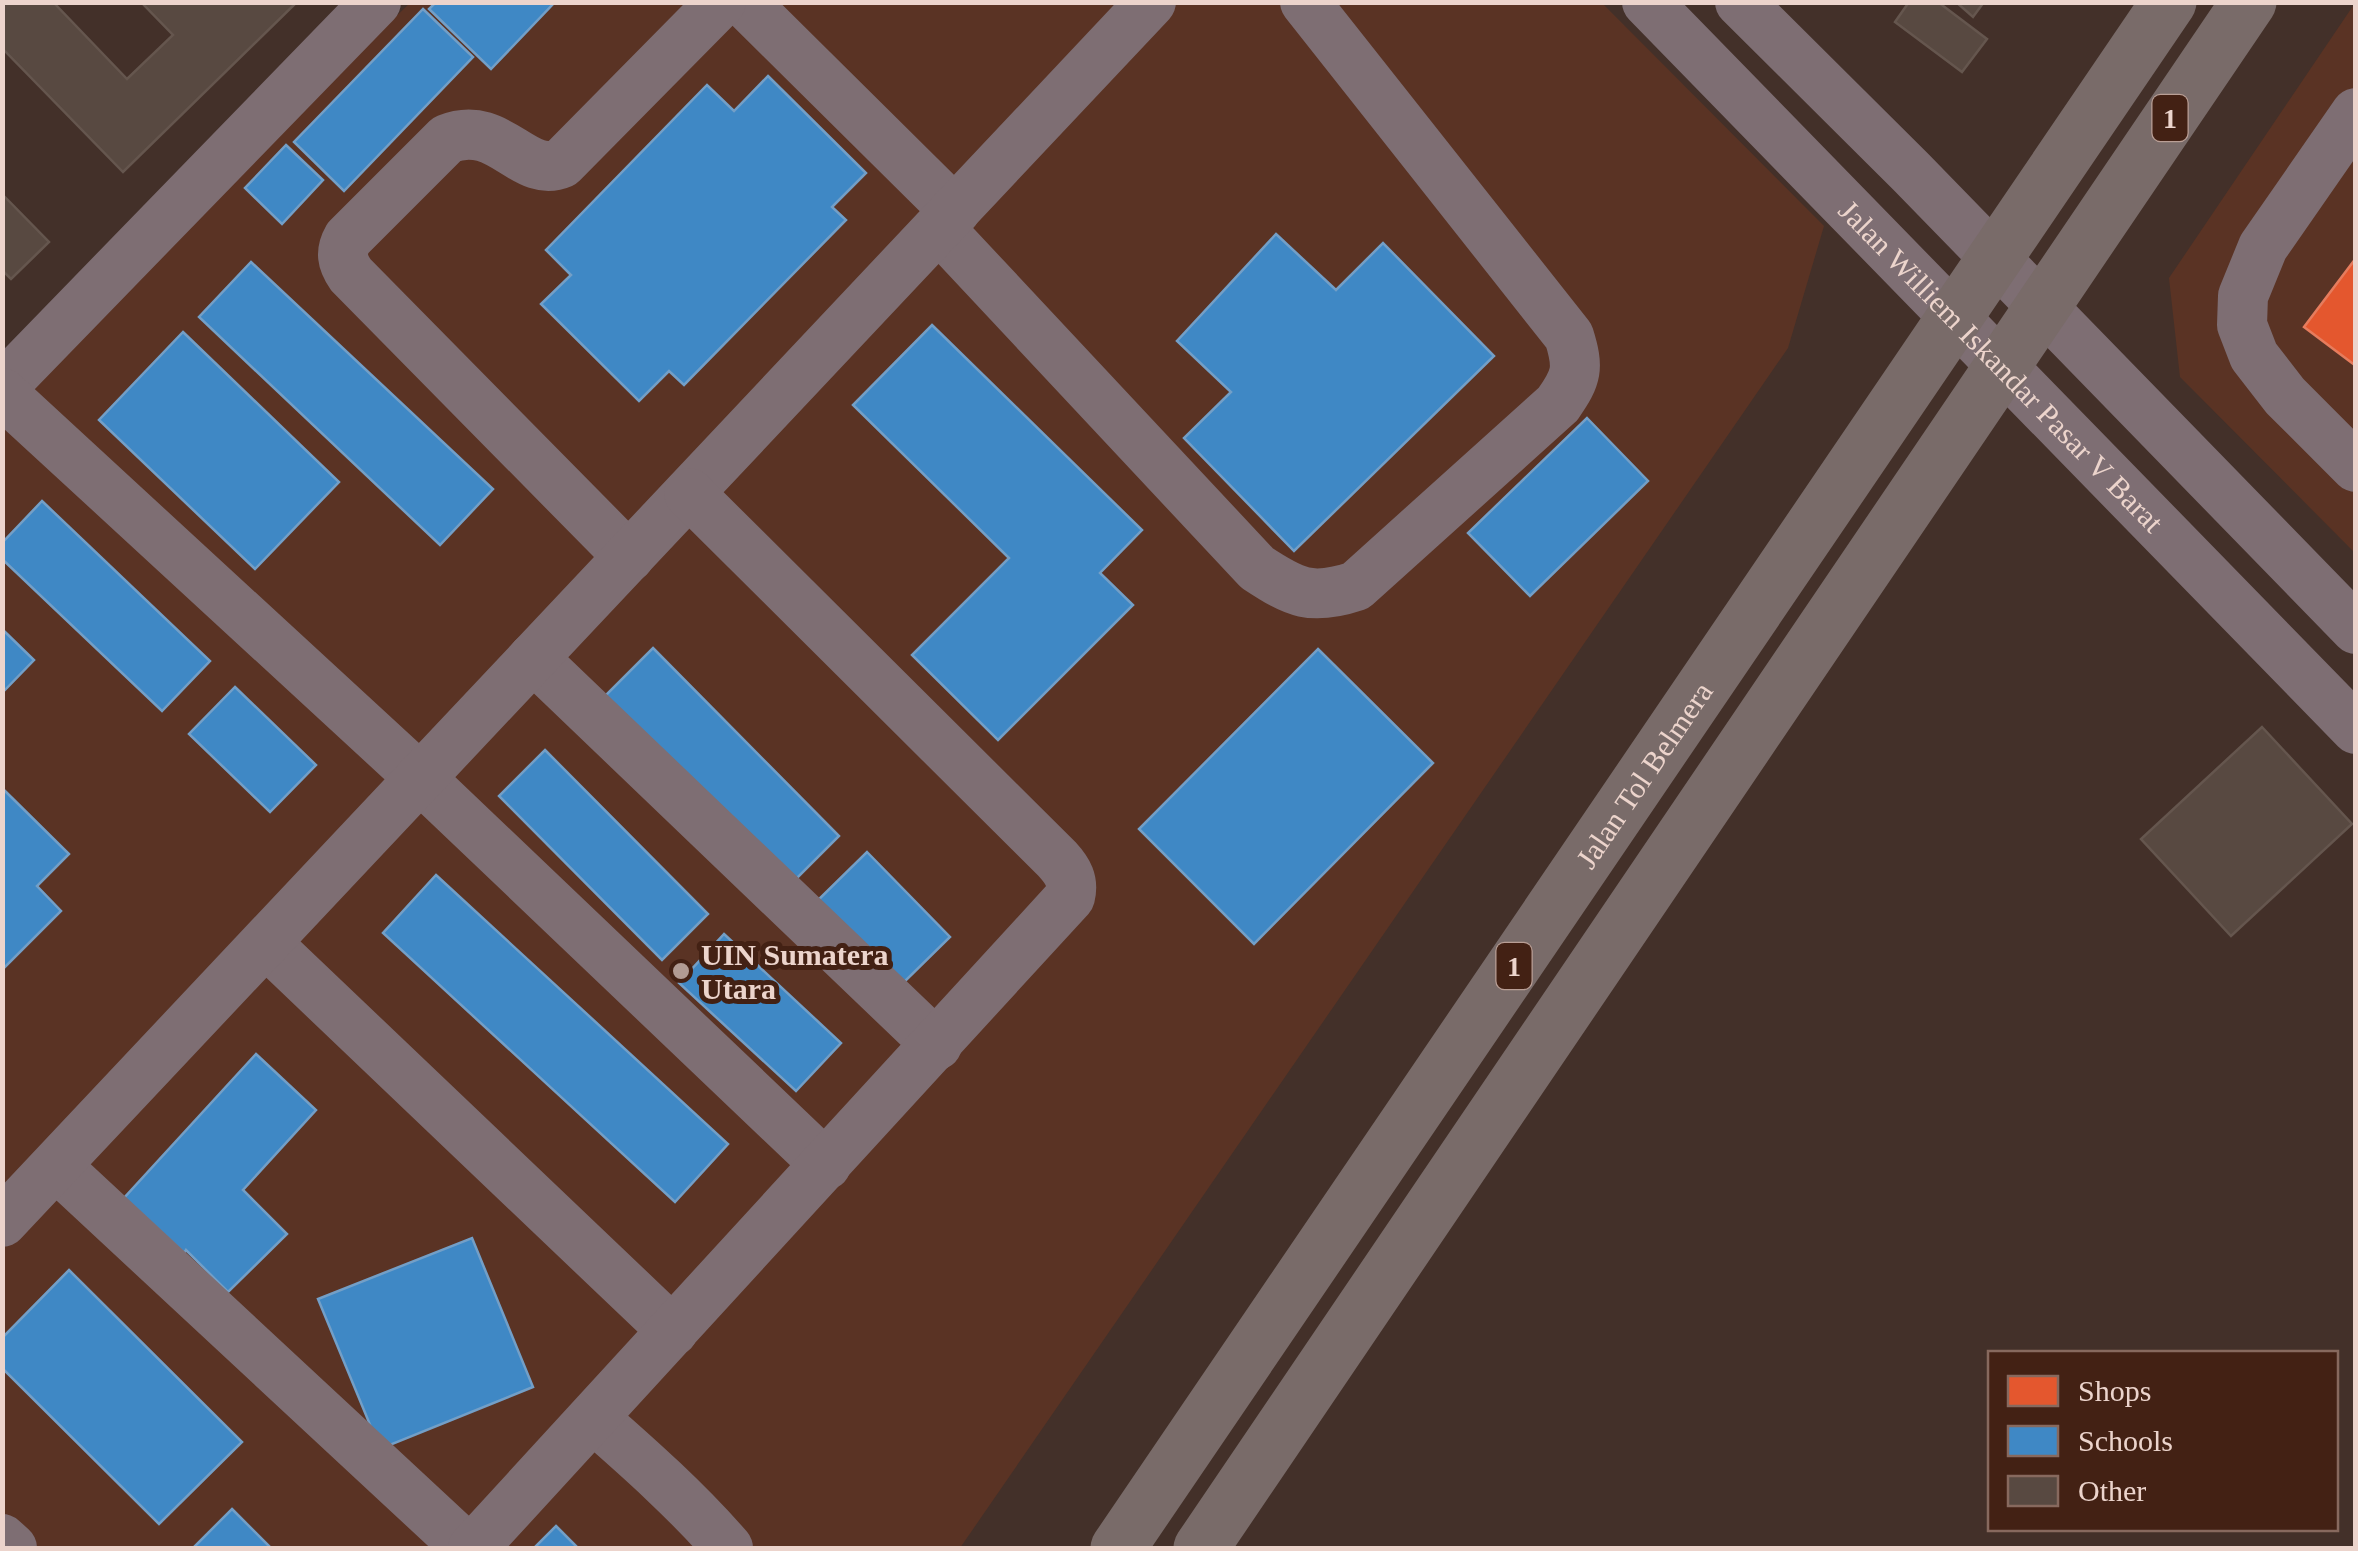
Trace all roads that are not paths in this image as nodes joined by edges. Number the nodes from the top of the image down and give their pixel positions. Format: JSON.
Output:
{"nodes":[{"id":1,"x":376,"y":2,"type":"edge"},
{"id":2,"x":721,"y":2,"type":"edge"},
{"id":3,"x":744,"y":2,"type":"edge"},
{"id":4,"x":1151,"y":2,"type":"edge"},
{"id":5,"x":1305,"y":2,"type":"edge"},
{"id":6,"x":1646,"y":2,"type":"edge"},
{"id":7,"x":1740,"y":2,"type":"edge"},
{"id":8,"x":2169,"y":2,"type":"edge"},
{"id":9,"x":2249,"y":2,"type":"edge"},
{"id":10,"x":2356,"y":113,"type":"edge"},
{"id":11,"x":947,"y":219,"type":"junction"},
{"id":12,"x":2,"y":390,"type":"edge"},
{"id":13,"x":2356,"y":466,"type":"edge"},
{"id":14,"x":688,"y":494,"type":"junction"},
{"id":15,"x":629,"y":557,"type":"junction"},
{"id":16,"x":2356,"y":629,"type":"edge"},
{"id":17,"x":533,"y":658,"type":"junction"},
{"id":18,"x":2356,"y":729,"type":"edge"},
{"id":19,"x":420,"y":778,"type":"junction"},
{"id":20,"x":266,"y":943,"type":"junction"},
{"id":21,"x":937,"y":1044,"type":"junction"},
{"id":22,"x":826,"y":1165,"type":"junction"},
{"id":23,"x":56,"y":1166,"type":"junction"},
{"id":24,"x":8,"y":1206,"type":"edge"},
{"id":25,"x":674,"y":1331,"type":"junction"},
{"id":26,"x":593,"y":1418,"type":"junction"},
{"id":27,"x":2,"y":1539,"type":"edge"},
{"id":28,"x":12,"y":1548,"type":"edge"},
{"id":29,"x":470,"y":1548,"type":"edge"},
{"id":30,"x":728,"y":1548,"type":"edge"},
{"id":31,"x":1118,"y":1548,"type":"edge"},
{"id":32,"x":1200,"y":1548,"type":"edge"}],
"edges":[{"from":1,"to":12,"type":"street"},
{"from":2,"to":15,"type":"street"},
{"from":3,"to":11,"type":"street"},
{"from":4,"to":11,"type":"street"},
{"from":5,"to":11,"type":"street"},
{"from":6,"to":18,"type":"street","name":"Jalan Williem Iskandar Pasar V Barat"},
{"from":7,"to":16,"type":"street"},
{"from":8,"to":31,"type":"highway","name":"Jalan Tol Belmera","number":"1"},
{"from":9,"to":32,"type":"highway","number":"1"},
{"from":10,"to":13,"type":"street"},
{"from":11,"to":14,"type":"street"},
{"from":12,"to":19,"type":"street"},
{"from":14,"to":15,"type":"street"},
{"from":14,"to":21,"type":"street"},
{"from":15,"to":17,"type":"street"},
{"from":17,"to":19,"type":"street"},
{"from":17,"to":21,"type":"street"},
{"from":19,"to":20,"type":"street"},
{"from":19,"to":22,"type":"street"},
{"from":20,"to":23,"type":"street"},
{"from":20,"to":25,"type":"street"},
{"from":21,"to":22,"type":"street"},
{"from":22,"to":25,"type":"street"},
{"from":23,"to":24,"type":"street"},
{"from":23,"to":29,"type":"street"},
{"from":25,"to":26,"type":"street"},
{"from":26,"to":29,"type":"street"},
{"from":26,"to":30,"type":"street"},
{"from":27,"to":28,"type":"street"}]}
